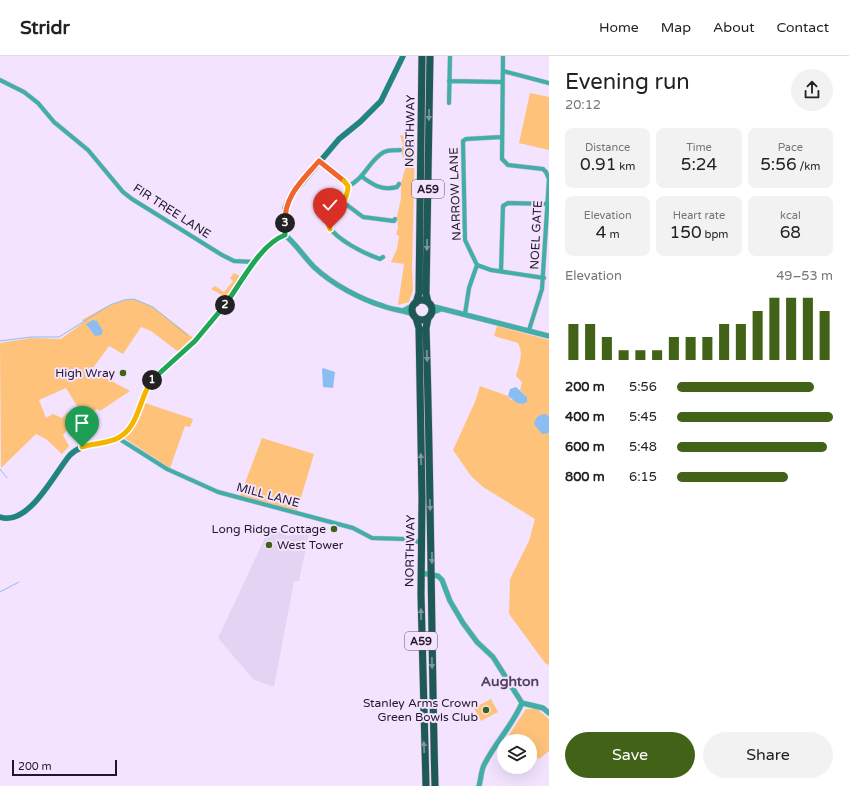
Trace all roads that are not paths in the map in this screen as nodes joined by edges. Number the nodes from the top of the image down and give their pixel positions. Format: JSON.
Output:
{"nodes":[{"id":1,"x":403,"y":56,"type":"edge"},
{"id":2,"x":422,"y":56,"type":"edge"},
{"id":3,"x":430,"y":56,"type":"edge"},
{"id":4,"x":450,"y":56,"type":"edge"},
{"id":5,"x":503,"y":56,"type":"edge"},
{"id":6,"x":503,"y":71,"type":"junction"},
{"id":7,"x":0,"y":80,"type":"edge"},
{"id":8,"x":448,"y":80,"type":"junction"},
{"id":9,"x":502,"y":82,"type":"junction"},
{"id":10,"x":549,"y":83,"type":"edge"},
{"id":11,"x":449,"y":103,"type":"dead end"},
{"id":12,"x":501,"y":137,"type":"junction"},
{"id":13,"x":397,"y":152,"type":"dead end"},
{"id":14,"x":319,"y":161,"type":"junction"},
{"id":15,"x":361,"y":176,"type":"junction"},
{"id":16,"x":348,"y":186,"type":"junction"},
{"id":17,"x":399,"y":187,"type":"dead end"},
{"id":18,"x":344,"y":202,"type":"junction"},
{"id":19,"x":548,"y":204,"type":"junction"},
{"id":20,"x":394,"y":222,"type":"dead end"},
{"id":21,"x":548,"y":231,"type":"edge"},
{"id":22,"x":285,"y":235,"type":"junction"},
{"id":23,"x":381,"y":260,"type":"dead end"},
{"id":24,"x":255,"y":262,"type":"junction"},
{"id":25,"x":477,"y":265,"type":"junction"},
{"id":26,"x":501,"y":271,"type":"junction"},
{"id":27,"x":544,"y":278,"type":"junction"},
{"id":28,"x":415,"y":304,"type":"junction"},
{"id":29,"x":430,"y":310,"type":"junction"},
{"id":30,"x":403,"y":311,"type":"junction"},
{"id":31,"x":465,"y":314,"type":"junction"},
{"id":32,"x":415,"y":316,"type":"junction"},
{"id":33,"x":529,"y":330,"type":"junction"},
{"id":34,"x":549,"y":336,"type":"edge"},
{"id":35,"x":118,"y":438,"type":"junction"},
{"id":36,"x":0,"y":517,"type":"edge"},
{"id":37,"x":422,"y":541,"type":"junction"},
{"id":38,"x":432,"y":542,"type":"junction"},
{"id":39,"x":421,"y":574,"type":"junction"},
{"id":40,"x":432,"y":574,"type":"junction"},
{"id":41,"x":522,"y":703,"type":"junction"},
{"id":42,"x":549,"y":713,"type":"edge"},
{"id":43,"x":426,"y":786,"type":"edge"},
{"id":44,"x":435,"y":786,"type":"edge"},
{"id":45,"x":479,"y":786,"type":"edge"}],
"edges":[{"from":1,"to":14,"type":"main road"},
{"from":2,"to":28,"type":"highway","name":"NORTHWAY","number":"A59"},
{"from":3,"to":29,"type":"highway","name":"NORTHWAY","number":"A59","one_way":true},
{"from":4,"to":8,"type":"street"},
{"from":5,"to":6,"type":"street","name":"NOEL GATE"},
{"from":6,"to":9,"type":"street","name":"NOEL GATE"},
{"from":6,"to":10,"type":"street"},
{"from":7,"to":24,"type":"street","name":"FIR TREE LANE"},
{"from":8,"to":9,"type":"street"},
{"from":8,"to":11,"type":"street"},
{"from":9,"to":12,"type":"street","name":"NOEL GATE"},
{"from":12,"to":19,"type":"street","name":"NOEL GATE"},
{"from":12,"to":25,"type":"street","name":"NARROW LANE"},
{"from":13,"to":15,"type":"street"},
{"from":14,"to":16,"type":"street"},
{"from":14,"to":22,"type":"main road"},
{"from":15,"to":16,"type":"street"},
{"from":15,"to":17,"type":"street"},
{"from":16,"to":18,"type":"street"},
{"from":18,"to":20,"type":"street"},
{"from":18,"to":23,"type":"street"},
{"from":19,"to":21,"type":"street","name":"NOEL GATE"},
{"from":19,"to":26,"type":"street"},
{"from":21,"to":27,"type":"street","name":"NOEL GATE"},
{"from":22,"to":24,"type":"main road"},
{"from":22,"to":30,"type":"street"},
{"from":24,"to":35,"type":"main road"},
{"from":25,"to":26,"type":"street"},
{"from":25,"to":31,"type":"street"},
{"from":26,"to":27,"type":"street"},
{"from":27,"to":33,"type":"street","name":"NOEL GATE"},
{"from":28,"to":29,"type":"highway"},
{"from":28,"to":30,"type":"street"},
{"from":28,"to":32,"type":"highway","number":"A59"},
{"from":29,"to":31,"type":"street"},
{"from":29,"to":32,"type":"highway"},
{"from":29,"to":38,"type":"highway","name":"NORTHWAY","number":"A59","one_way":true},
{"from":30,"to":32,"type":"street"},
{"from":31,"to":33,"type":"street"},
{"from":37,"to":32,"type":"highway","name":"NORTHWAY","number":"A59","one_way":true},
{"from":33,"to":34,"type":"street"},
{"from":35,"to":36,"type":"main road"},
{"from":35,"to":37,"type":"street","name":"MILL LANE"},
{"from":37,"to":38,"type":"highway"},
{"from":37,"to":39,"type":"highway","name":"NORTHWAY","number":"A59"},
{"from":38,"to":40,"type":"highway","name":"NORTHWAY","number":"A59","one_way":true},
{"from":39,"to":40,"type":"street"},
{"from":43,"to":39,"type":"highway","name":"NORTHWAY","number":"A59","one_way":true},
{"from":40,"to":41,"type":"street"},
{"from":40,"to":44,"type":"highway","name":"NORTHWAY","number":"A59","one_way":true},
{"from":41,"to":42,"type":"street"},
{"from":41,"to":45,"type":"street"}]}
